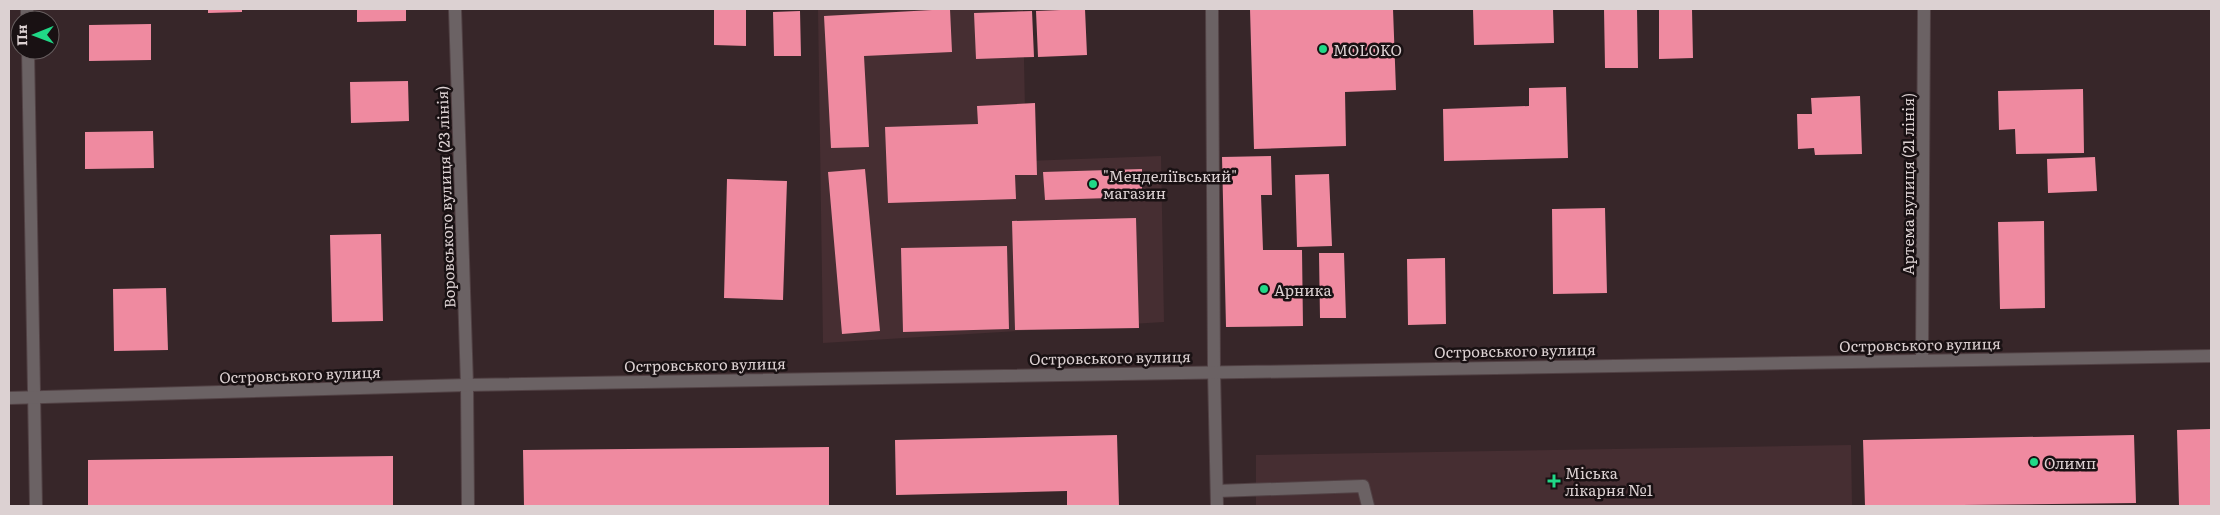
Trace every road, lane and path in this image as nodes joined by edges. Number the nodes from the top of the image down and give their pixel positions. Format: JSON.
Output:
{"nodes":[{"id":1,"x":455,"y":9,"type":"edge"},
{"id":2,"x":1212,"y":9,"type":"edge"},
{"id":3,"x":1924,"y":9,"type":"edge"},
{"id":4,"x":28,"y":60,"type":"edge"},
{"id":5,"x":2211,"y":356,"type":"edge"},
{"id":6,"x":1922,"y":360,"type":"junction"},
{"id":7,"x":1214,"y":371,"type":"junction"},
{"id":8,"x":467,"y":385,"type":"junction"},
{"id":9,"x":34,"y":397,"type":"junction"},
{"id":10,"x":9,"y":398,"type":"edge"},
{"id":11,"x":1217,"y":491,"type":"junction"},
{"id":12,"x":36,"y":506,"type":"edge"},
{"id":13,"x":468,"y":506,"type":"edge"},
{"id":14,"x":1217,"y":506,"type":"edge"},
{"id":15,"x":1368,"y":506,"type":"edge"}],
"edges":[{"from":1,"to":8,"type":"street","name":"Воровського вулиця (23 лiнiя)"},
{"from":2,"to":7,"type":"street"},
{"from":3,"to":6,"type":"street","name":"Артема вулиця (21 лiнiя)"},
{"from":4,"to":9,"type":"street"},
{"from":5,"to":6,"type":"street","name":"Островського вулиця"},
{"from":6,"to":7,"type":"street","name":"Островського вулиця"},
{"from":7,"to":8,"type":"street","name":"Островського вулиця"},
{"from":7,"to":11,"type":"street"},
{"from":8,"to":9,"type":"street","name":"Островського вулиця"},
{"from":8,"to":13,"type":"street","name":"Воровського вулиця (23 лiнiя)"},
{"from":9,"to":10,"type":"street","name":"Островського вулиця"},
{"from":9,"to":12,"type":"street"},
{"from":11,"to":14,"type":"street"},
{"from":11,"to":15,"type":"street"}]}
